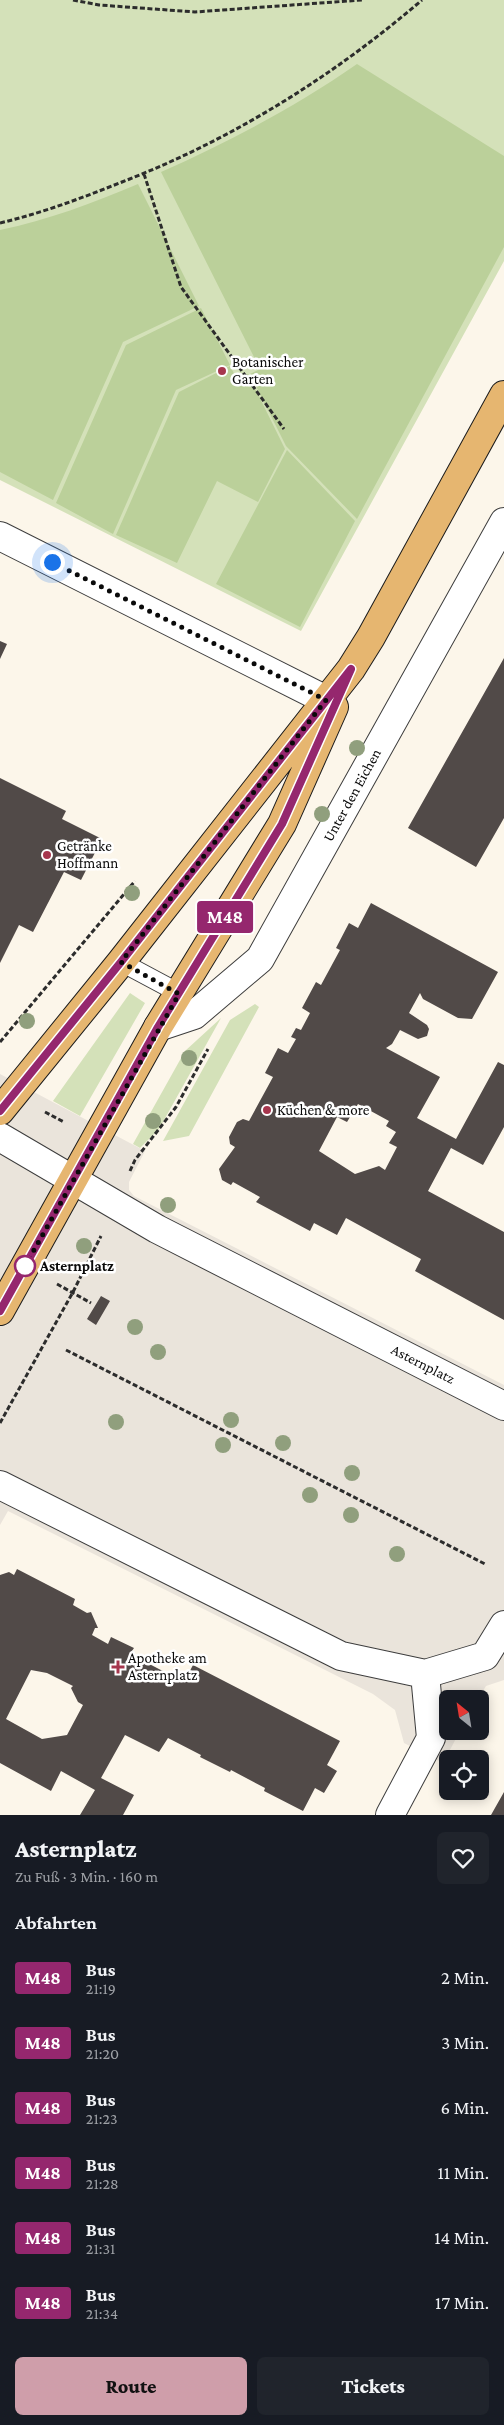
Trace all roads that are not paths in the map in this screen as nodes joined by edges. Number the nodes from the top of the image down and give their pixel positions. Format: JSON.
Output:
{"nodes":[{"id":1,"x":504,"y":395,"type":"edge"},
{"id":2,"x":504,"y":522,"type":"edge"},
{"id":3,"x":0,"y":536,"type":"edge"},
{"id":4,"x":351,"y":669,"type":"junction"},
{"id":5,"x":326,"y":700,"type":"junction"},
{"id":6,"x":121,"y":962,"type":"junction"},
{"id":7,"x":179,"y":994,"type":"junction"},
{"id":8,"x":158,"y":1027,"type":"junction"},
{"id":9,"x":0,"y":1111,"type":"edge"},
{"id":10,"x":0,"y":1137,"type":"edge"},
{"id":11,"x":74,"y":1180,"type":"junction"},
{"id":12,"x":0,"y":1311,"type":"edge"},
{"id":13,"x":504,"y":1406,"type":"edge"},
{"id":14,"x":0,"y":1485,"type":"edge"},
{"id":15,"x":504,"y":1624,"type":"edge"},
{"id":16,"x":425,"y":1674,"type":"junction"},
{"id":17,"x":390,"y":1815,"type":"edge"}],
"edges":[{"from":1,"to":4,"type":"main road"},
{"from":2,"to":8,"type":"street","name":"Unter den Eichen"},
{"from":3,"to":5,"type":"street"},
{"from":4,"to":5,"type":"main road"},
{"from":4,"to":7,"type":"main road"},
{"from":5,"to":6,"type":"main road"},
{"from":6,"to":7,"type":"lane"},
{"from":6,"to":9,"type":"main road"},
{"from":7,"to":8,"type":"main road"},
{"from":8,"to":11,"type":"main road"},
{"from":10,"to":11,"type":"street","name":"Asternplatz"},
{"from":11,"to":12,"type":"main road"},
{"from":11,"to":13,"type":"street","name":"Asternplatz"},
{"from":14,"to":16,"type":"street"},
{"from":15,"to":16,"type":"street"},
{"from":16,"to":17,"type":"street"}]}
